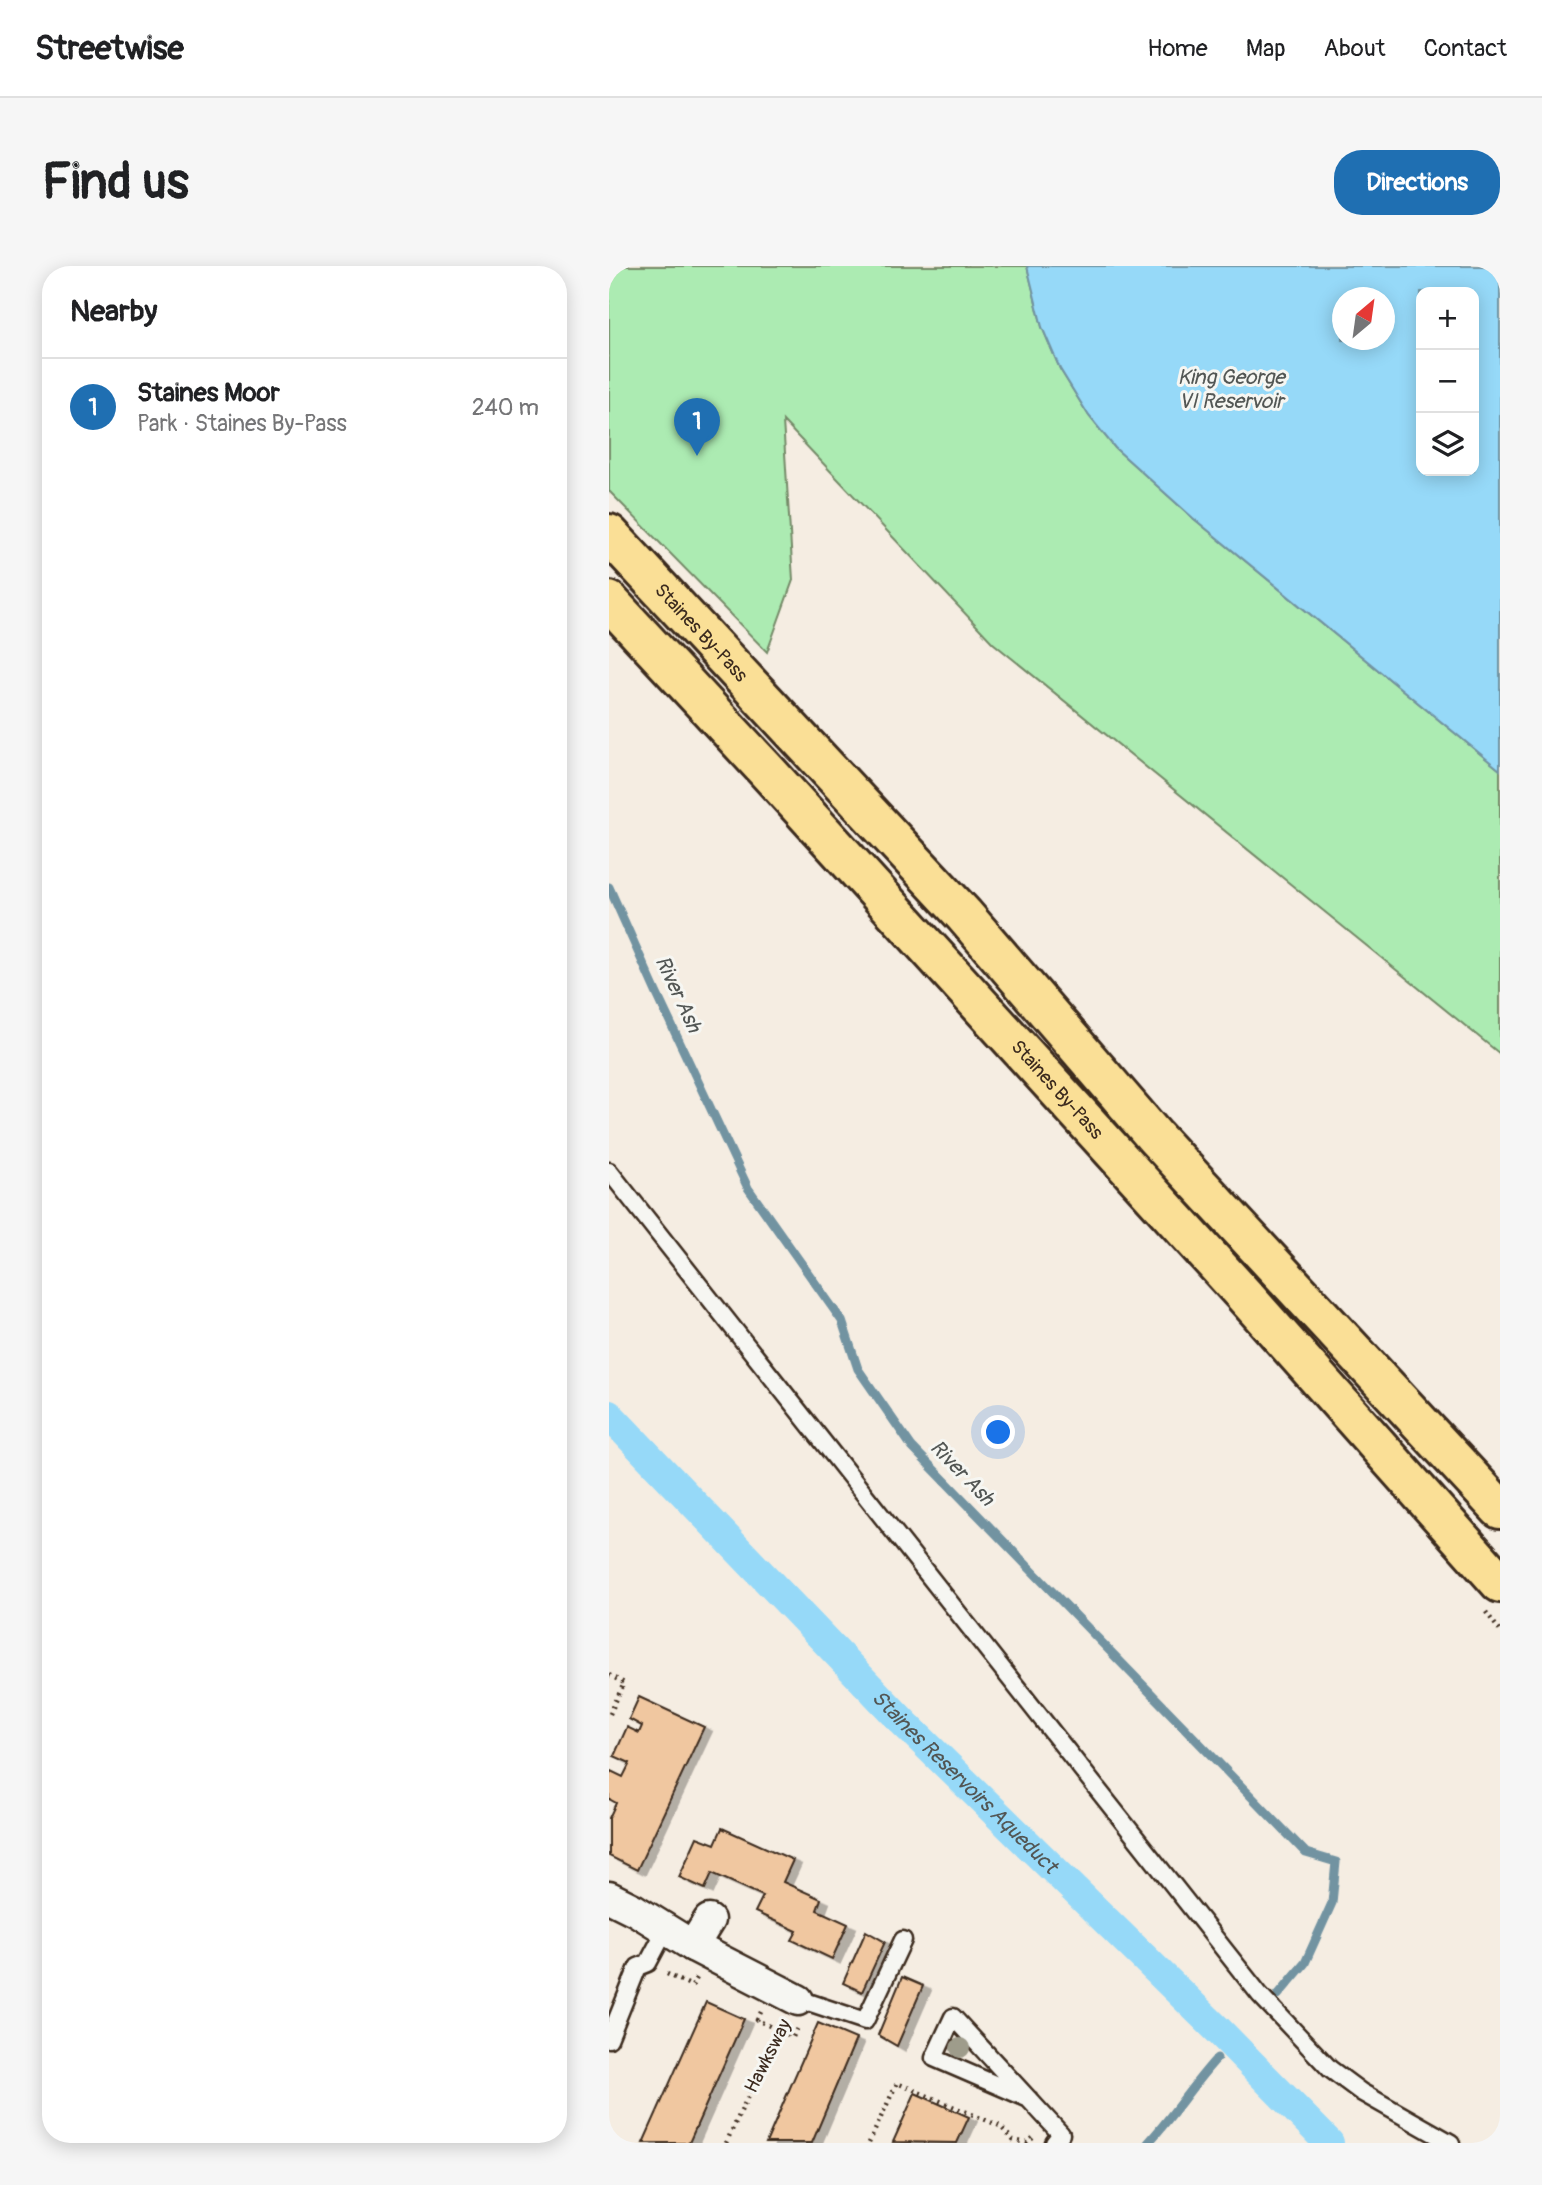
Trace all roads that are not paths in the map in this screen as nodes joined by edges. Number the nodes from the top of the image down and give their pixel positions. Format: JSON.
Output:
{"nodes":[{"id":1,"x":609,"y":534,"type":"edge"},
{"id":2,"x":609,"y":601,"type":"edge"},
{"id":3,"x":609,"y":1171,"type":"edge"},
{"id":4,"x":1500,"y":1509,"type":"edge"},
{"id":5,"x":1500,"y":1583,"type":"edge"},
{"id":6,"x":609,"y":1897,"type":"edge"},
{"id":7,"x":709,"y":1920,"type":"dead end"},
{"id":8,"x":666,"y":1929,"type":"junction"},
{"id":9,"x":903,"y":1940,"type":"dead end"},
{"id":10,"x":693,"y":1946,"type":"junction"},
{"id":11,"x":798,"y":2000,"type":"joint"},
{"id":12,"x":609,"y":2039,"type":"edge"},
{"id":13,"x":1029,"y":2099,"type":"junction"},
{"id":14,"x":1054,"y":2143,"type":"edge"},
{"id":15,"x":1451,"y":2143,"type":"edge"}],
"edges":[{"from":1,"to":4,"type":"highway","name":"Staines By-Pass"},
{"from":2,"to":5,"type":"highway","name":"Staines By-Pass"},
{"from":3,"to":15,"type":"lane"},
{"from":6,"to":8,"type":"street","name":"Hawksway"},
{"from":7,"to":10,"type":"street"},
{"from":8,"to":10,"type":"street","name":"Hawksway"},
{"from":8,"to":12,"type":"lane"},
{"from":9,"to":11,"type":"lane"},
{"from":10,"to":11,"type":"street","name":"Hawksway"},
{"from":13,"to":13,"type":"lane"},
{"from":13,"to":14,"type":"lane"}]}
